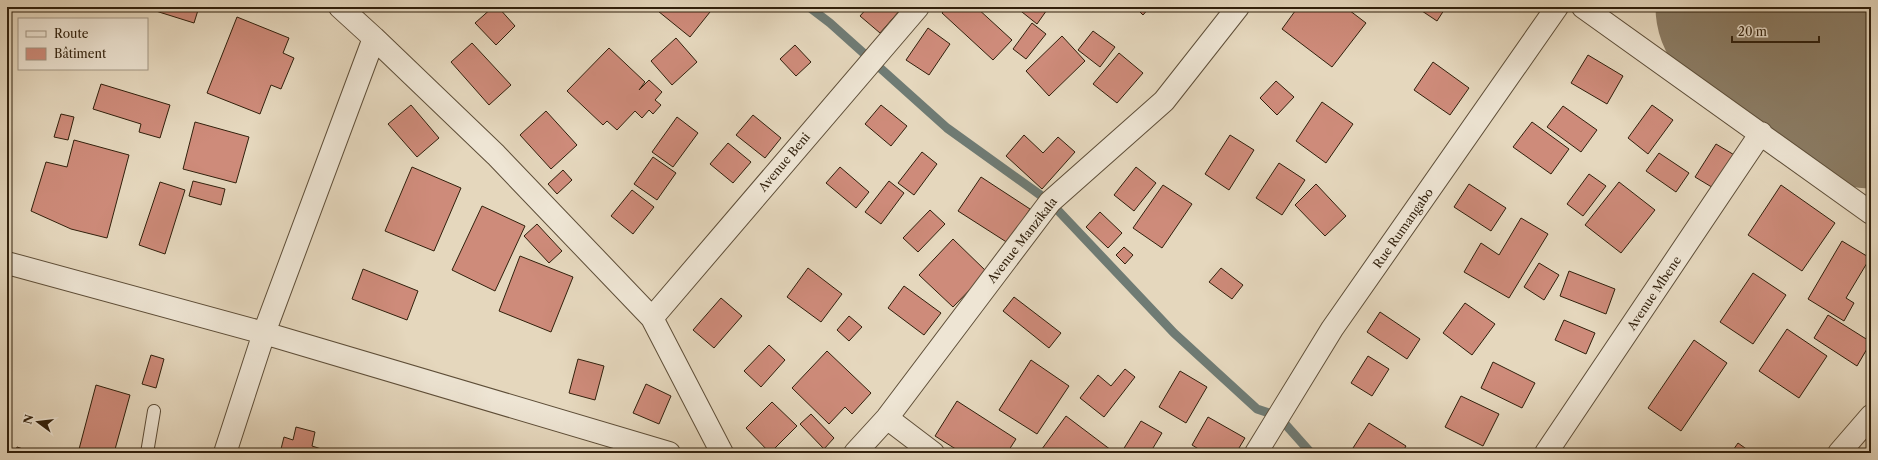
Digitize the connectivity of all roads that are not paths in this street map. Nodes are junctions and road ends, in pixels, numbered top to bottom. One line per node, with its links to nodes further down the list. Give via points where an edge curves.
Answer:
1 (340, 7): 6 (street)
2 (918, 7): 10 (street, Avenue Beni)
3 (1238, 7): 14 (street, Avenue Manzikala, via 1164,101 1050,202)
4 (1557, 7): 21 (street, Rue Rumangabo, via 1332,329)
5 (1583, 7): 7 (street)
6 (374, 38): 10 (street, via 496,155); 11 (street)
7 (1761, 133): 8 (street); 22 (street, Avenue Mbene)
8 (1871, 213)
9 (7, 263): 11 (street)
10 (652, 318): 18 (street)
11 (264, 334): 16 (street); 17 (street)
12 (154, 411): 15 (lane)
13 (1871, 416): 23 (street)
14 (886, 418): 19 (street, Avenue Manzikala); 20 (street)
15 (147, 453)
16 (225, 453)
17 (669, 453)
18 (722, 453)
19 (854, 453)
20 (933, 453)
21 (1256, 453)
22 (1546, 453)
23 (1839, 453)

